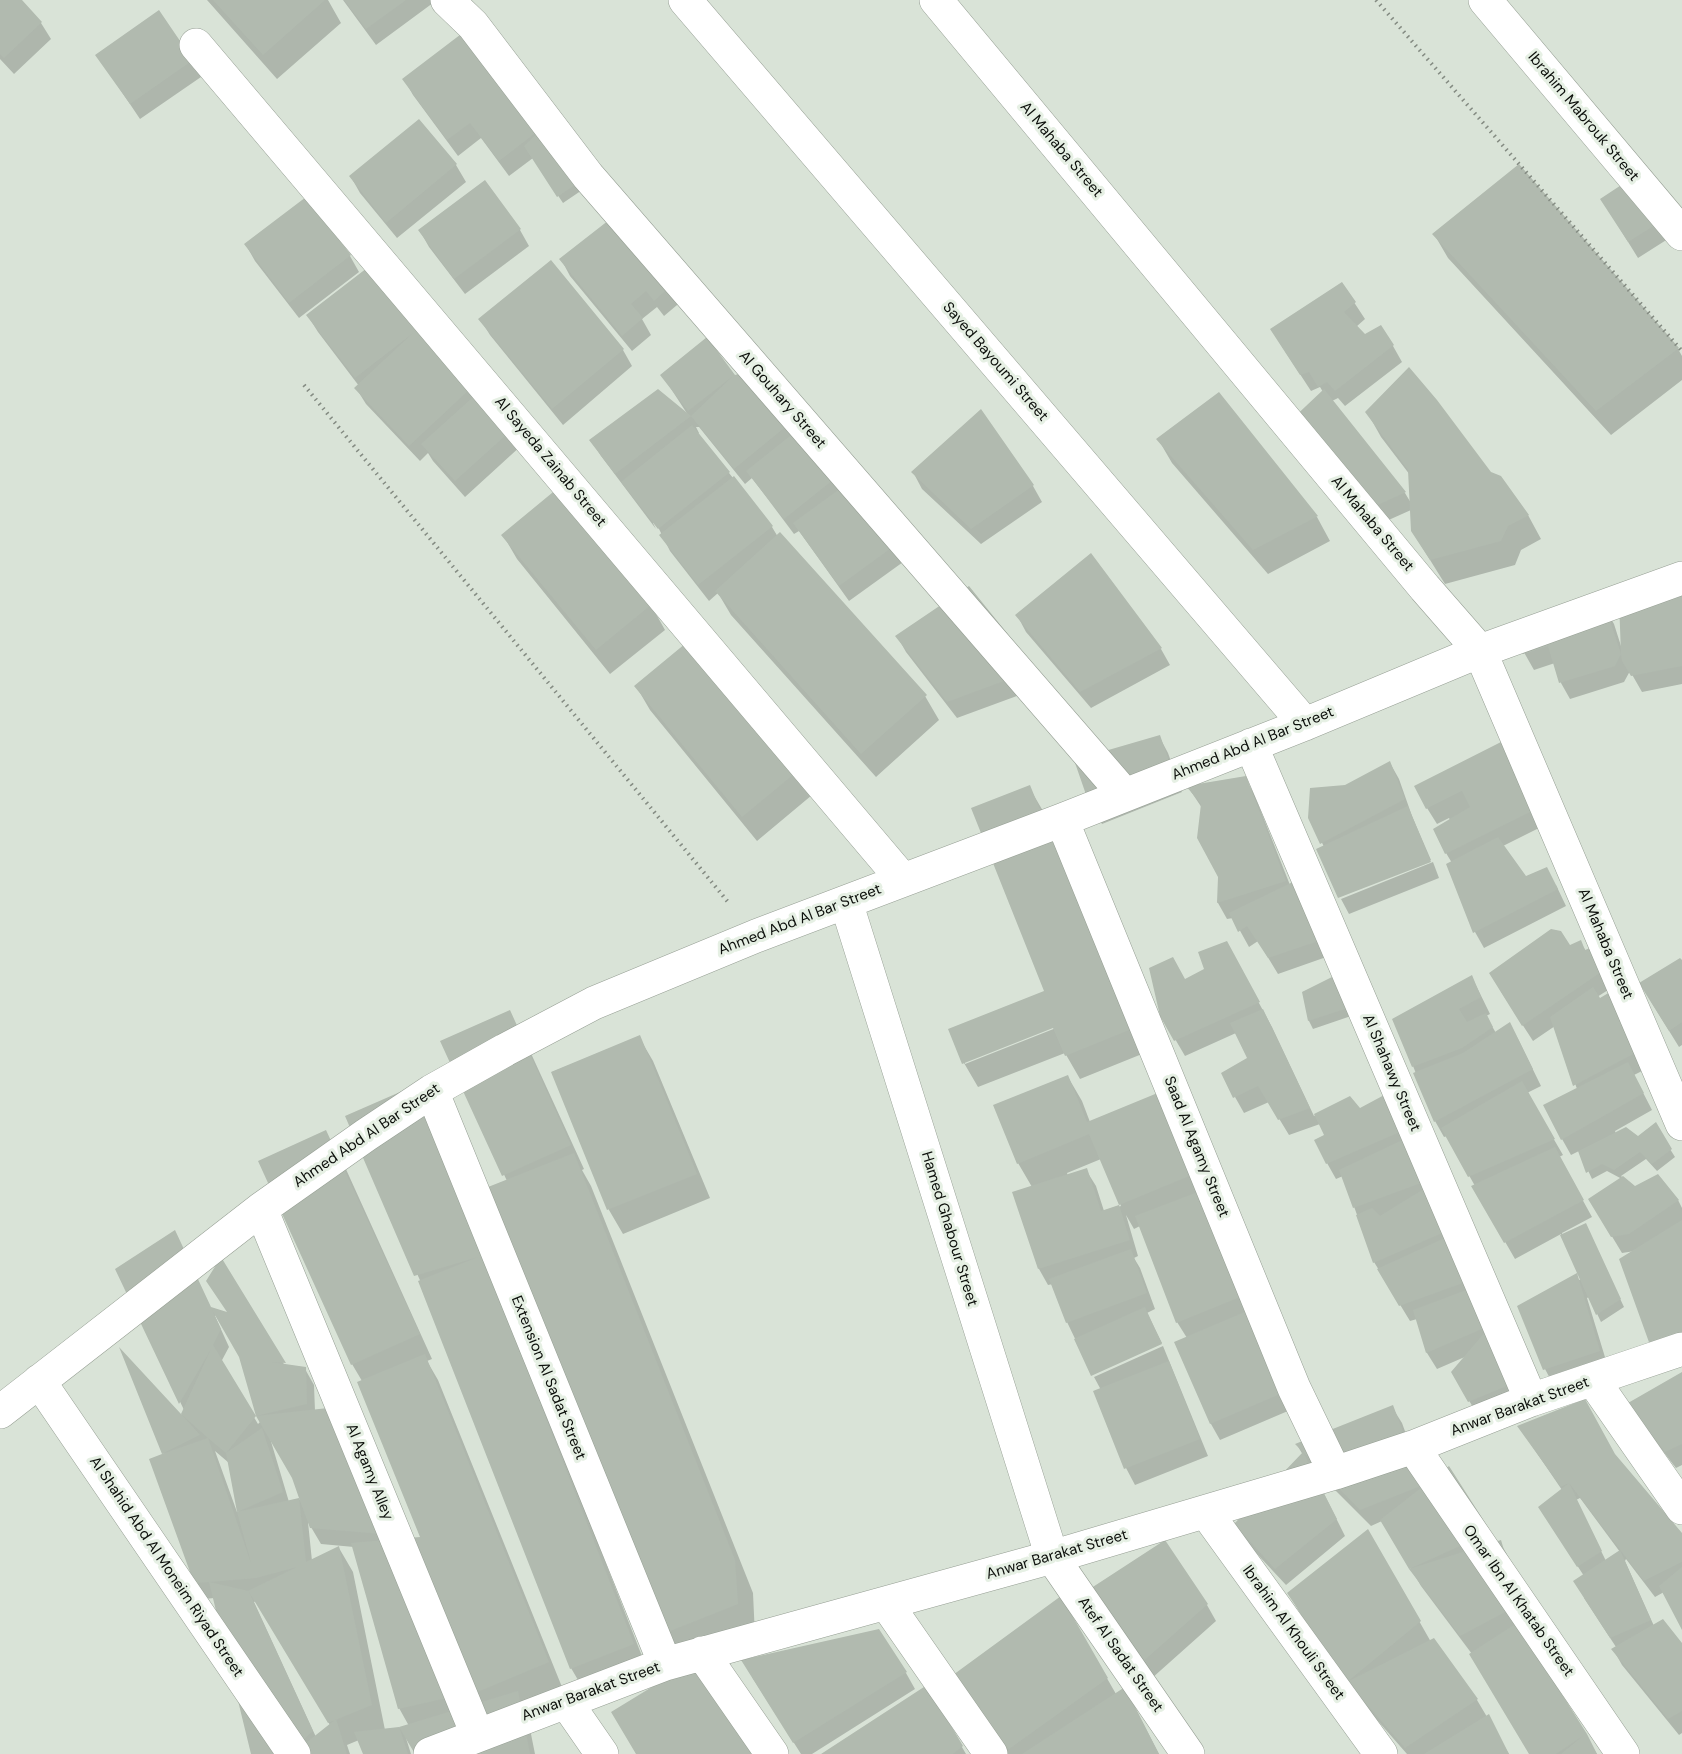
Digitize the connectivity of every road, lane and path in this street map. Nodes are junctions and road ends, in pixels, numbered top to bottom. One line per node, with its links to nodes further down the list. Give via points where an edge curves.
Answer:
1 (447, 0): 14 (street, Al Gouhary Street, via 473,25 588,176)
2 (685, 0): 12 (street, Sayed Bayoumi Street)
3 (936, 0): 11 (street, Al Mahaba Street)
4 (1376, 0): 8 (path)
5 (1485, 0): 7 (street, Ibrahim Mabrouk Street)
6 (196, 45): 16 (street, Al Sayeda Zainab Street)
7 (1682, 234)
8 (1682, 351)
9 (304, 385): 18 (path)
10 (1682, 578): 11 (street, Ahmed Abd Al Bar Street)
11 (1480, 651): 12 (street, Ahmed Abd Al Bar Street); 20 (street, Al Mahaba Street)
12 (1305, 724): 13 (street, Ahmed Abd Al Bar Street)
13 (1251, 745): 14 (street, Ahmed Abd Al Bar Street); 25 (street, Al Shahawy Street)
14 (1125, 795): 15 (street, Ahmed Abd Al Bar Street)
15 (1062, 820): 16 (street, Ahmed Abd Al Bar Street); 28 (street, Saad Al Agamy Street, via 1294,1388)
16 (903, 880): 17 (street, Ahmed Abd Al Bar Street)
17 (846, 902): 18 (street, Ahmed Abd Al Bar Street); 31 (street, Hamed Ghabour Street)
18 (756, 936): 19 (street, Ahmed Abd Al Bar Street, via 594,1003)
19 (432, 1091): 21 (street, Ahmed Abd Al Bar Street); 34 (street, Extension Al Sadat Street)
20 (1682, 1124)
21 (261, 1209): 24 (street, Ahmed Abd Al Bar Street); 36 (street, Al Agamy Alley)
22 (1682, 1349): 23 (street, Anwar Barakat Street)
23 (1593, 1380): 25 (street, Anwar Barakat Street); 29 (street)
24 (39, 1381): 26 (street, Ahmed Abd Al Bar Street); 37 (street, Al Shahid Abd Al Moneim Riyad Street)
25 (1531, 1400): 27 (street, Anwar Barakat Street)
26 (0, 1412)
27 (1413, 1447): 28 (street, Anwar Barakat Street); 44 (street, Omar Ibn Al Khatab Street)
28 (1335, 1473): 30 (street, Anwar Barakat Street)
29 (1682, 1508)
30 (1206, 1512): 31 (street, Anwar Barakat Street); 43 (street, Ibrahim Al Khouli Street)
31 (1052, 1557): 32 (street, Anwar Barakat Street); 42 (street, Atef Al Sadat Street)
32 (886, 1603): 33 (street, Anwar Barakat Street); 41 (street)
33 (702, 1653): 34 (street, Anwar Barakat Street); 40 (street)
34 (665, 1664): 35 (street, Anwar Barakat Street)
35 (566, 1702): 36 (street, Anwar Barakat Street); 39 (street)
36 (477, 1734): 38 (street, Anwar Barakat Street)
37 (294, 1754)
38 (430, 1754)
39 (602, 1754)
40 (772, 1754)
41 (991, 1754)
42 (1188, 1754)
43 (1381, 1754)
44 (1623, 1754)

